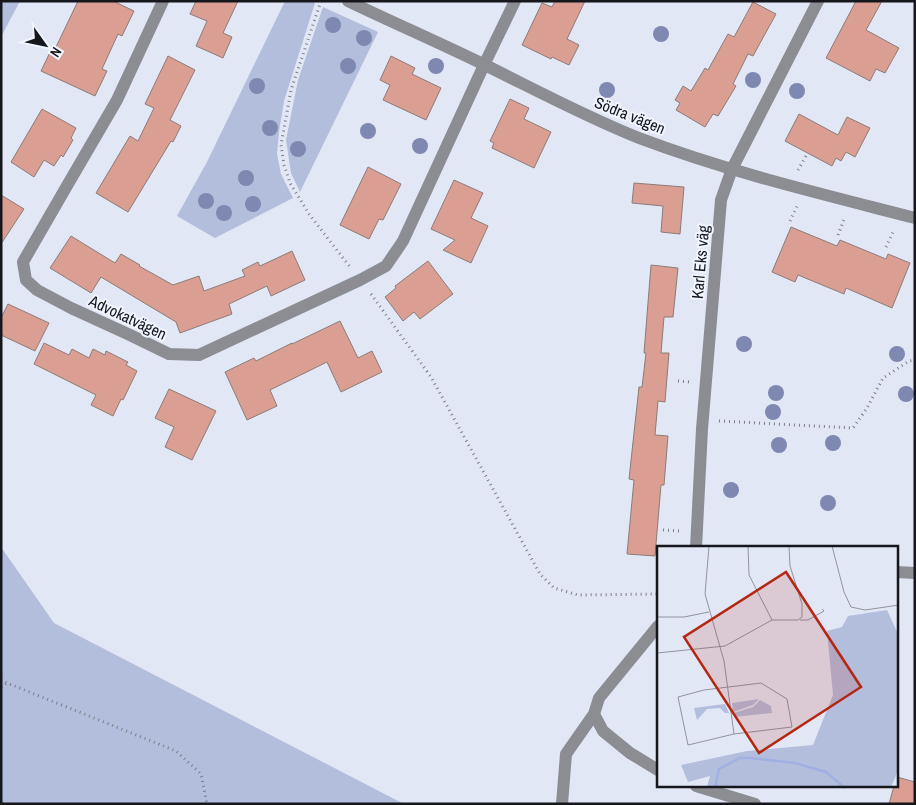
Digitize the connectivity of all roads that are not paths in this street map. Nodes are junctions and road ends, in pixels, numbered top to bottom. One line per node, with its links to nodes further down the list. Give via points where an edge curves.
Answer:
1 (163, 1): 5 (street, Advokatvägen, via 117,100 23,262 26,280 37,290 169,354 199,355 386,266 403,240)
2 (348, 1): 5 (street, Södra vägen)
3 (515, 1): 5 (street, Advokatvägen)
4 (818, 1): 6 (street, Karl Eks väg)
5 (484, 65): 6 (street, Södra vägen, via 638,137)
6 (732, 169): 7 (street, Södra vägen); 8 (street, Karl Eks väg, via 721,200 702,429)
7 (915, 218)
8 (696, 546)
9 (898, 572): 10 (street)
10 (915, 573)
11 (657, 627): 12 (street, via 599,698)
12 (594, 714): 13 (street, via 603,731); 15 (street, via 566,754)
13 (657, 769)
14 (702, 788): 16 (street)
15 (562, 804)
16 (755, 804)

